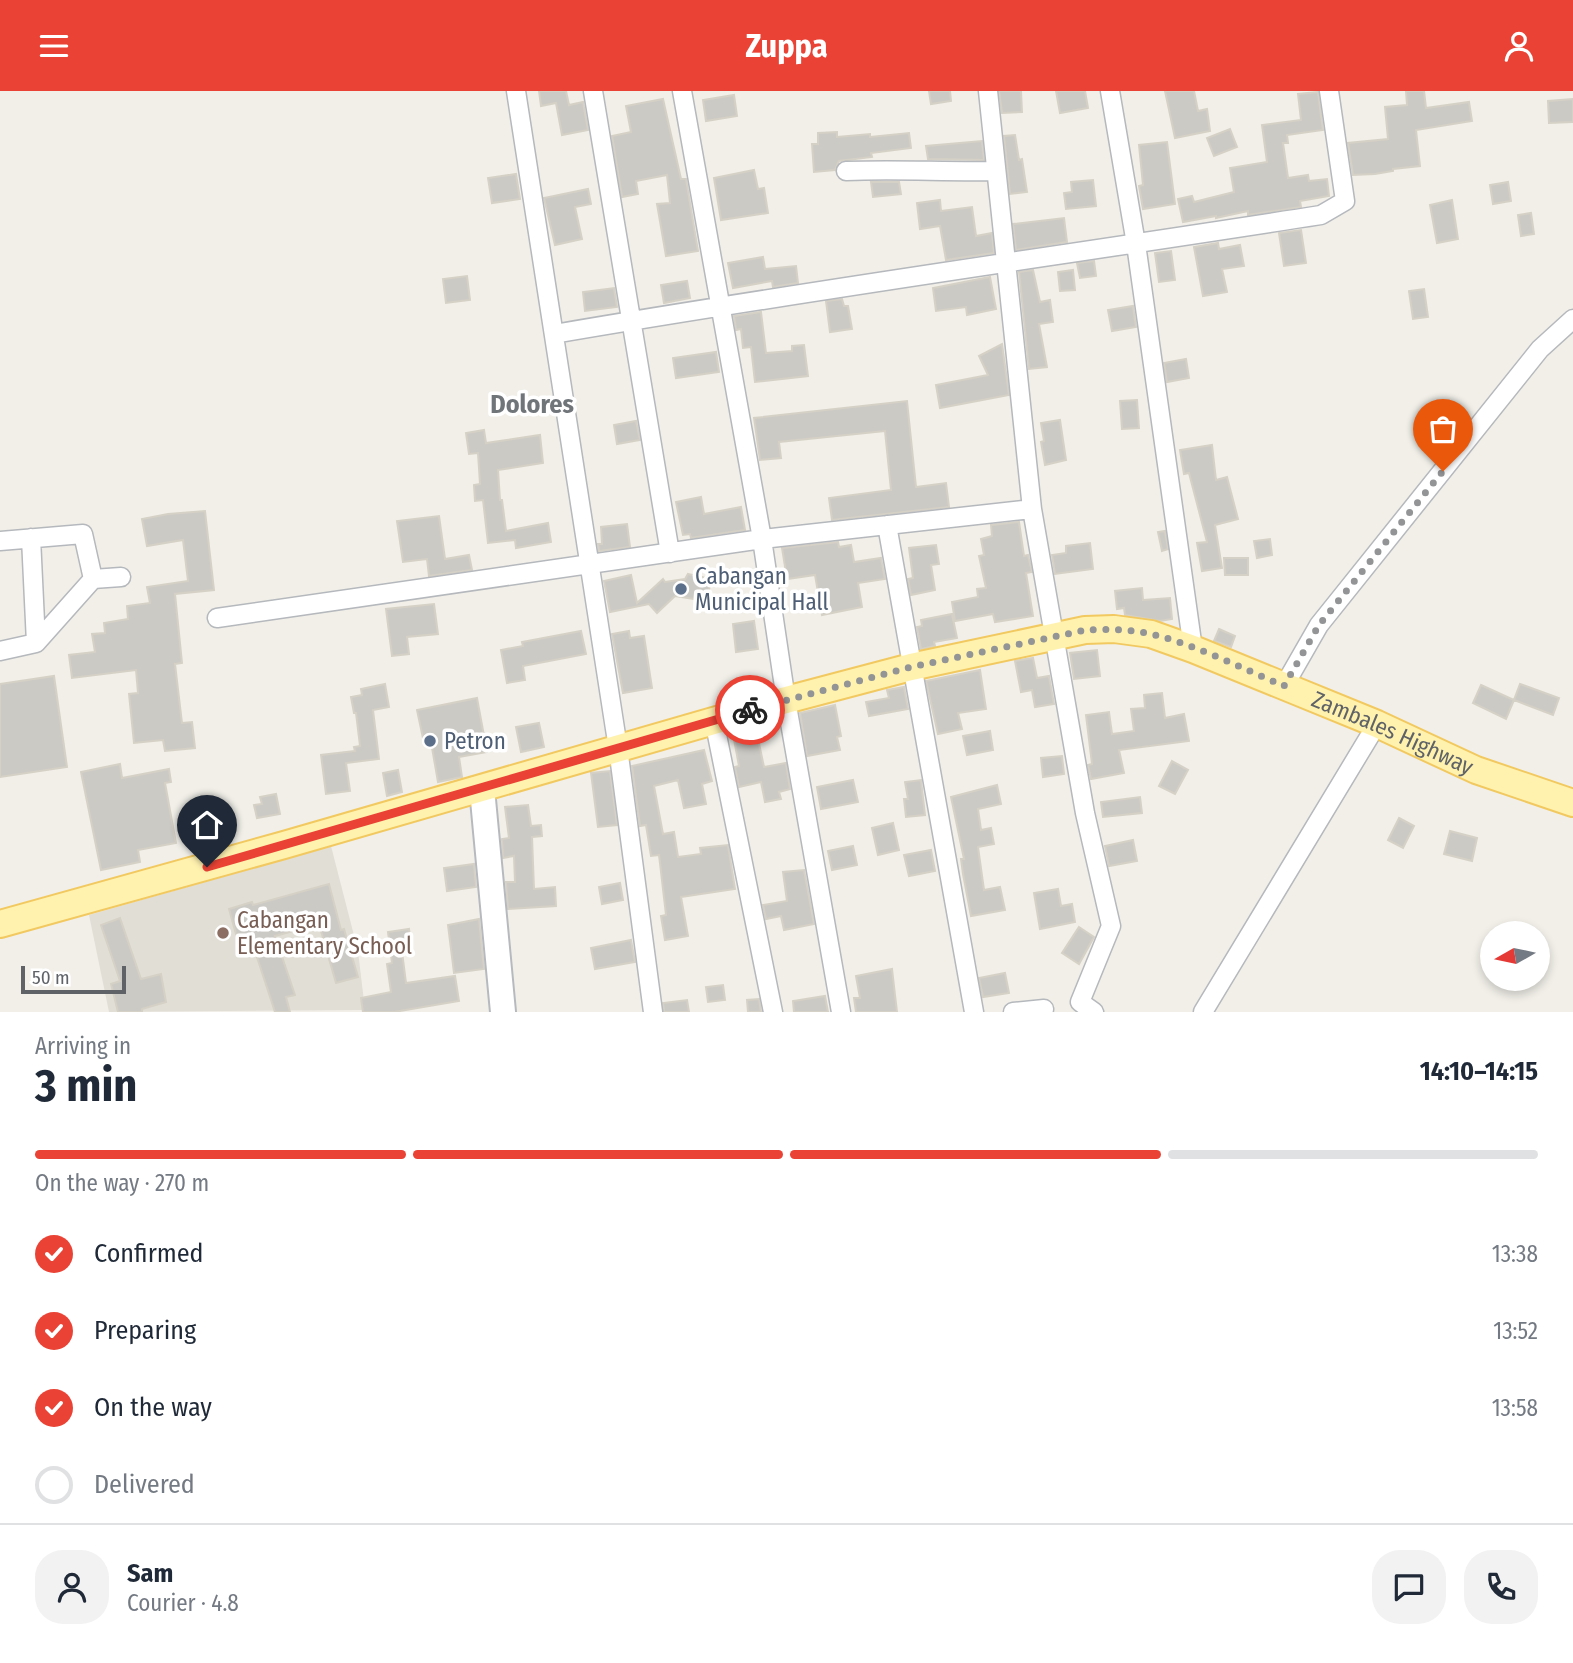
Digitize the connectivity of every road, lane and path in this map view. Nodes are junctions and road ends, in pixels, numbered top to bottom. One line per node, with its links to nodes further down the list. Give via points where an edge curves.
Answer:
1 (516, 91): 14 (street)
2 (593, 91): 13 (street)
3 (682, 91): 11 (street)
4 (988, 91): 8 (street)
5 (1110, 91): 9 (street)
6 (1329, 91): 9 (street, via 1345,201 1321,215)
7 (846, 171): 8 (street)
8 (996, 171): 10 (street)
9 (1136, 244): 10 (street); 27 (street)
10 (1005, 261): 11 (street); 15 (street)
11 (721, 305): 13 (street); 18 (street)
12 (1573, 319): 30 (street, via 1540,349 1319,625)
13 (632, 320): 14 (street); 20 (street)
14 (554, 334): 21 (street)
15 (1032, 509): 16 (street); 25 (street)
16 (887, 525): 18 (street); 29 (street)
17 (31, 538): 19 (street); 23 (street, via 83,534); 26 (street)
18 (762, 539): 20 (street); 31 (street)
19 (0, 541)
20 (670, 553): 21 (street)
21 (588, 565): 24 (street); 34 (street)
22 (121, 577): 23 (street)
23 (93, 579): 26 (street)
24 (217, 618)
25 (1054, 637): 27 (main road, Zambales Highway, via 1114,629 1151,634); 29 (main road, Zambales Highway); 45 (street, via 1085,813 1111,926 1080,1002)
26 (36, 643): 28 (street)
27 (1193, 649): 30 (main road, Zambales Highway)
28 (0, 651)
29 (911, 667): 31 (main road, Zambales Highway); 43 (street)
30 (1284, 686): 33 (main road, Zambales Highway)
31 (786, 700): 32 (main road, Zambales Highway); 42 (street)
32 (714, 720): 34 (main road, Zambales Highway); 41 (street)
33 (1377, 724): 36 (main road, Zambales Highway, via 1476,770); 46 (street)
34 (618, 748): 35 (main road, Zambales Highway); 40 (street)
35 (482, 789): 37 (main road, Zambales Highway); 39 (street)
36 (1573, 803)
37 (0, 924)
38 (1044, 1009): 44 (street)
39 (503, 1012)
40 (653, 1012)
41 (773, 1012)
42 (842, 1012)
43 (974, 1012)
44 (1013, 1012)
45 (1094, 1012)
46 (1203, 1012)

